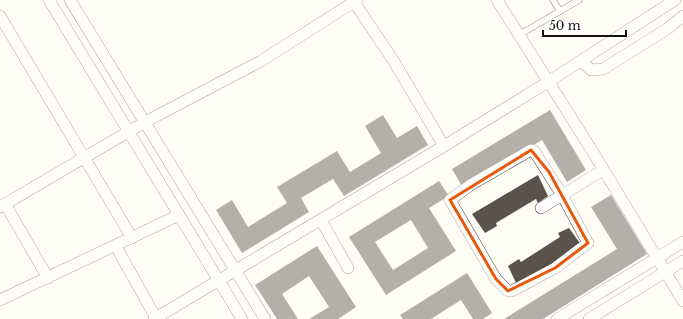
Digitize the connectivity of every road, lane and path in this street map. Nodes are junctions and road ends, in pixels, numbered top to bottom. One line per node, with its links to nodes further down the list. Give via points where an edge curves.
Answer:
1 (49, 0): 16 (street)
2 (70, 0): 15 (street)
3 (498, 0): 13 (street)
4 (553, 0): 10 (lane)
5 (579, 0): 10 (lane)
6 (675, 0): 14 (street)
7 (679, 0): 9 (street)
8 (356, 1): 18 (street, via 261,61); 20 (street)
9 (683, 3)
10 (560, 11): 13 (lane)
11 (0, 16): 21 (street)
12 (683, 16): 14 (street, via 667,29 603,69 591,70)
13 (519, 35): 17 (street)
14 (581, 61): 17 (street)
15 (109, 64): 16 (street); 18 (street)
16 (93, 73): 19 (street)
17 (548, 82): 20 (street); 22 (street)
18 (145, 122): 19 (street); 34 (street)
19 (128, 132): 21 (street); 26 (street)
20 (444, 146): 27 (street)
21 (83, 158): 24 (street); 28 (street)
22 (603, 170): 23 (street); 31 (street)
23 (562, 195): 23 (street, via 587,240 587,245 555,268 512,290 505,289 496,279 477,243 450,202 451,198 472,184 531,150 549,172); 25 (street)
24 (3, 206): 36 (street)
25 (541, 208)
26 (179, 215): 28 (street); 37 (street)
27 (321, 220): 33 (street); 34 (street)
28 (132, 238): 36 (street)
29 (683, 242): 31 (street)
30 (119, 252): 40 (street)
31 (656, 258): 35 (street); 43 (street)
32 (683, 261): 35 (street)
33 (348, 268)
34 (234, 270): 37 (street); 42 (street)
35 (665, 272): 39 (street); 44 (street)
36 (48, 278): 38 (street)
37 (219, 280): 40 (street); 41 (street)
38 (0, 300)
39 (683, 301)
40 (155, 318)
41 (242, 319)
42 (265, 319)
43 (557, 319)
44 (589, 319)

